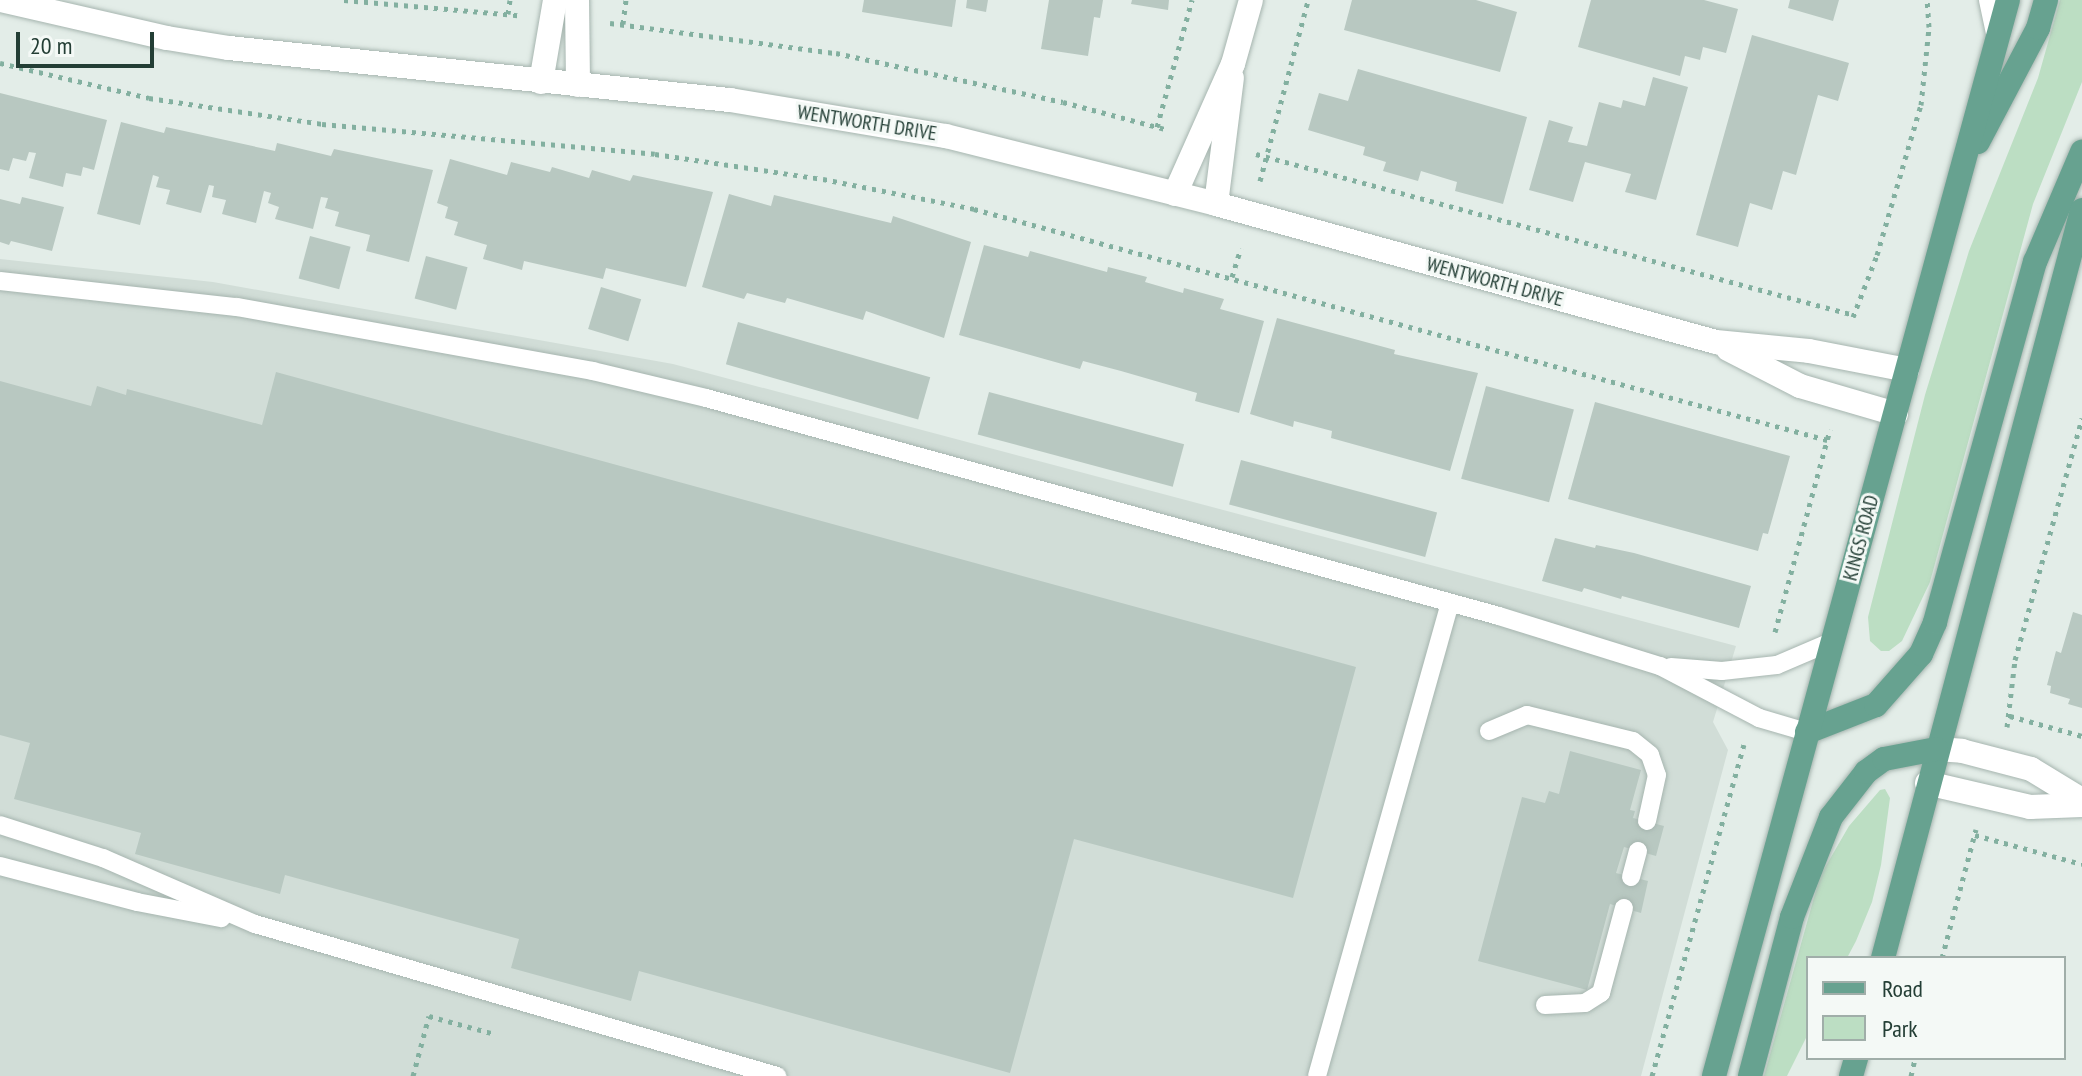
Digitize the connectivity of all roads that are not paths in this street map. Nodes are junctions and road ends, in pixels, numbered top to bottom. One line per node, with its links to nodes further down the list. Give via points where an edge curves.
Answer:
1 (1, 0): 10 (street, WENTWORTH DRIVE, via 229,48)
2 (1251, 0): 9 (street)
3 (1991, 0): 8 (street)
4 (2008, 0): 8 (main road, KINGS ROAD)
5 (2046, 0): 13 (main road, via 2038,28)
6 (552, 9): 10 (street)
7 (578, 10): 11 (street)
8 (1998, 32): 13 (main road, KINGS ROAD)
9 (1233, 64): 14 (street); 15 (street)
10 (541, 82): 11 (street, WENTWORTH DRIVE)
11 (578, 85): 14 (street, WENTWORTH DRIVE, via 730,100 946,136)
12 (2082, 152): 25 (main road, via 2035,262 1935,622 1921,654 1876,705)
13 (1956, 183): 19 (main road, KINGS ROAD)
14 (1175, 194): 15 (street, WENTWORTH DRIVE)
15 (1216, 204): 18 (street, WENTWORTH DRIVE)
16 (2082, 210): 26 (main road)
17 (0, 281): 21 (lane, via 237,307 593,371)
18 (1716, 342): 19 (street, WENTWORTH DRIVE, via 1809,351); 20 (street, WENTWORTH DRIVE, via 1800,386)
19 (1907, 370): 20 (main road, KINGS ROAD)
20 (1896, 414): 22 (main road, KINGS ROAD)
21 (1450, 603): 23 (lane); 39 (lane)
22 (1833, 641): 23 (lane, via 1766,667 1722,671); 25 (main road, KINGS ROAD)
23 (1660, 666): 25 (lane, via 1759,718)
24 (1489, 731): 29 (lane, via 1527,715 1633,741 1650,755 1657,775)
25 (1807, 732): 40 (main road, KINGS ROAD)
26 (1936, 749): 27 (main road); 28 (street, via 2031,769); 41 (main road, via 1884,759 1866,772 1831,817 1792,917)
27 (1927, 783): 28 (street, via 2030,807); 36 (main road)
28 (2082, 802)
29 (1647, 821)
30 (0, 825): 35 (lane, via 103,858)
31 (1638, 851): 33 (lane)
32 (0, 866): 35 (lane, via 137,902)
33 (1631, 877)
34 (1624, 908): 37 (lane, via 1601,993 1585,1003)
35 (255, 924): 38 (lane)
36 (1884, 956)
37 (1545, 1005)
38 (777, 1076)
39 (1317, 1076)
40 (1714, 1076)
41 (1750, 1076)

